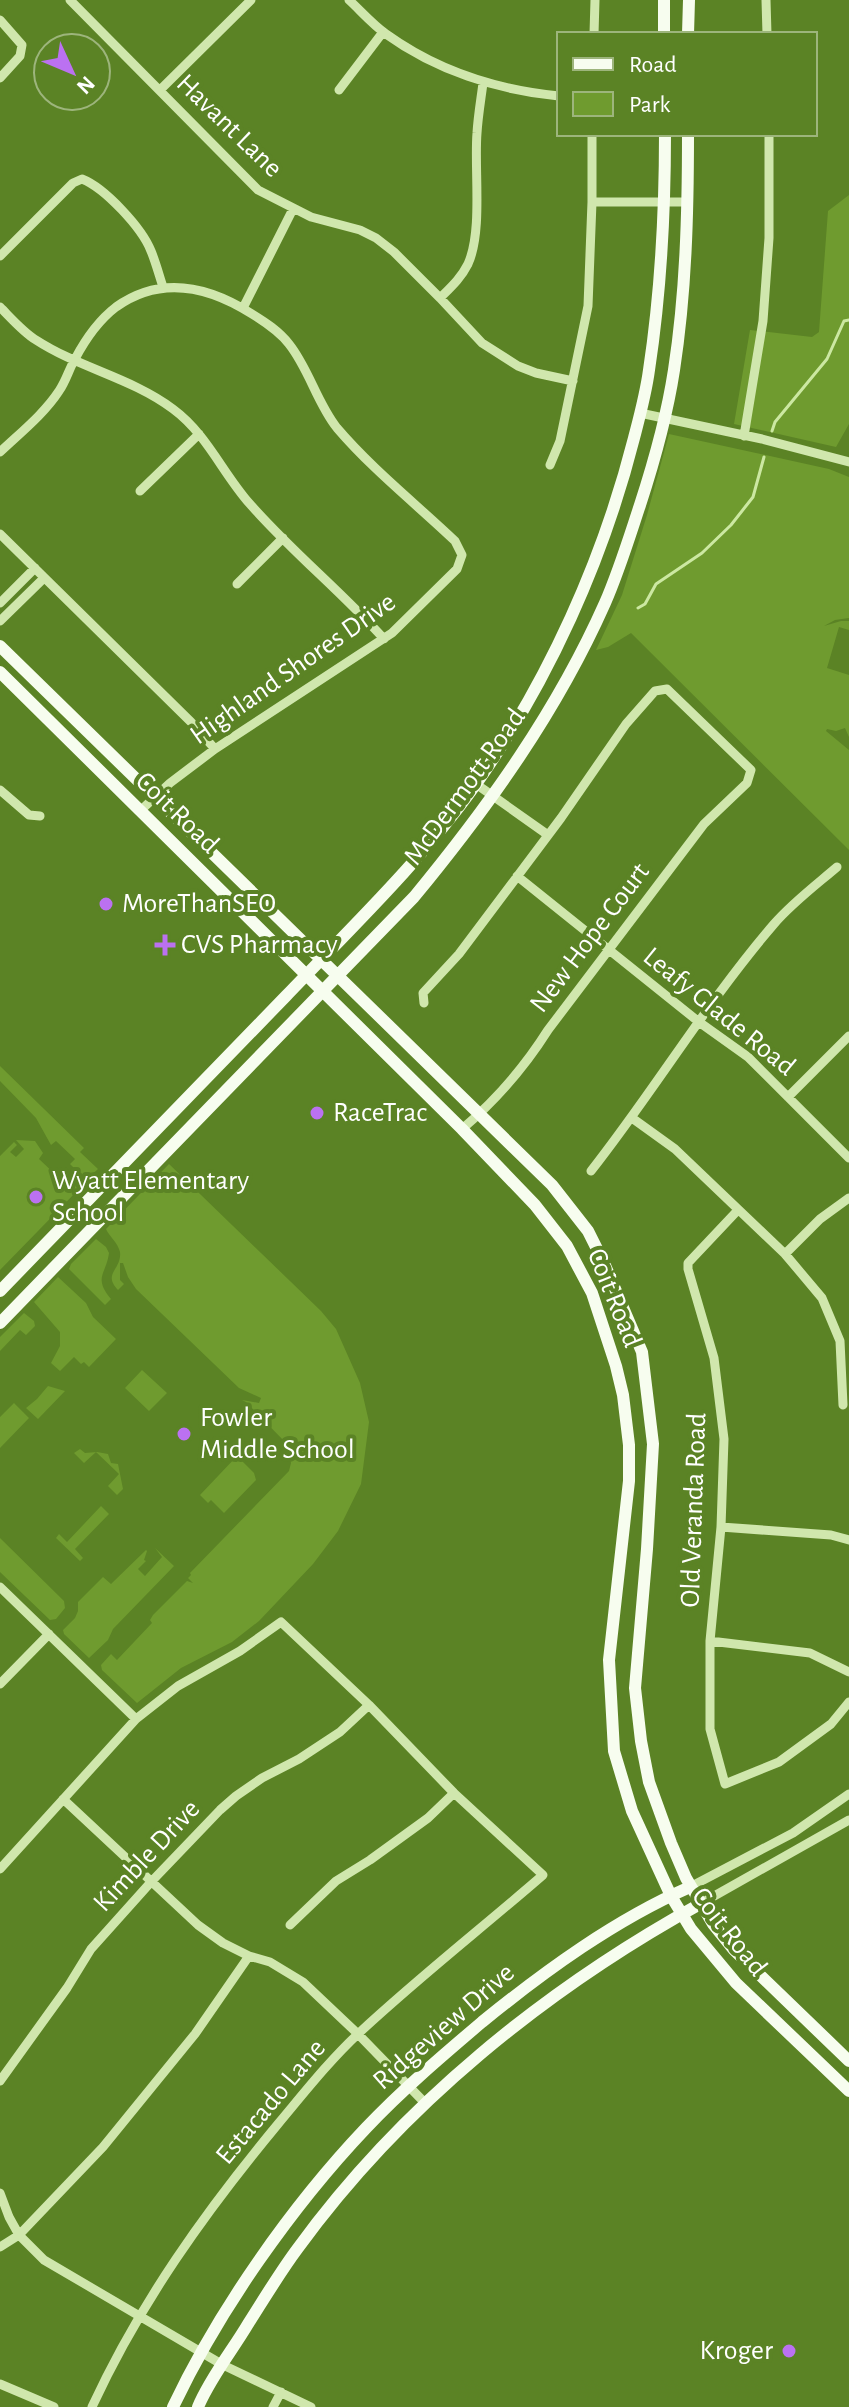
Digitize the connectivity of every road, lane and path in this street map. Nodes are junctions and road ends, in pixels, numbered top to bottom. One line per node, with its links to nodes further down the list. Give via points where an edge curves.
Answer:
1 (251, 0): 16 (street)
2 (349, 0): 9 (street)
3 (595, 0): 10 (street)
4 (664, 0): 11 (main road)
5 (689, 0): 12 (main road)
6 (766, 0): 13 (street)
7 (75, 2): 16 (street, Havant Lane)
8 (0, 20): 14 (street, via 20,40 22,51)
9 (383, 32): 15 (street); 17 (street)
10 (594, 32)
11 (664, 32)
12 (688, 32)
13 (767, 32)
14 (0, 78)
15 (483, 83): 18 (street); 29 (street, via 476,134 475,242 459,280)
16 (160, 90): 26 (street, Havant Lane, via 258,190)
17 (339, 90)
18 (557, 96)
19 (592, 136): 24 (street)
20 (665, 136): 23 (main road, McDermott Road)
21 (688, 136): 25 (main road, McDermott Road)
22 (769, 136): 37 (street, via 763,321)
23 (665, 201): 24 (street); 25 (street); 34 (main road, McDermott Road, via 662,267)
24 (592, 202): 33 (street, via 588,306)
25 (688, 202): 35 (main road, McDermott Road, via 683,302)
26 (293, 209): 29 (street, Havant Lane, via 376,238); 31 (street)
27 (0, 256): 28 (street, via 82,179 96,186 140,232)
28 (163, 287): 31 (street, via 206,291); 32 (street, via 118,306)
29 (440, 298): 33 (street, Havant Lane, via 503,358)
30 (0, 307): 32 (street, via 36,340)
31 (243, 308): 49 (street, Highland Shores Drive, via 290,345 339,430 455,541 462,555 452,574)
32 (74, 360): 36 (street, via 144,391); 38 (street, via 55,397)
33 (573, 381): 40 (street)
34 (640, 413): 35 (street); 53 (main road, McDermott Road, via 624,477 583,590 544,673)
35 (664, 419): 37 (street); 56 (main road, McDermott Road, via 606,602 567,679)
36 (199, 434): 41 (street); 43 (street, via 250,504)
37 (744, 436): 39 (street)
38 (0, 452)
39 (849, 462)
40 (550, 465)
41 (140, 491)
42 (0, 534): 44 (street)
43 (283, 538): 46 (street); 49 (street)
44 (35, 568): 45 (street); 47 (street)
45 (44, 578): 48 (street); 52 (street)
46 (237, 584)
47 (0, 603)
48 (0, 621)
49 (384, 639): 52 (street, Highland Shores Drive)
50 (0, 646): 55 (main road, Coit Road)
51 (0, 672): 57 (main road, Coit Road)
52 (215, 749): 55 (street, Highland Shores Drive)
53 (476, 784): 56 (street); 65 (main road, McDermott Road, via 395,883)
54 (0, 790): 58 (street, via 29,815)
55 (157, 797): 57 (street, Highland Shores Drive); 63 (main road, Coit Road)
56 (493, 797): 59 (street); 67 (main road, McDermott Road, via 414,897)
57 (140, 811): 60 (main road, Coit Road)
58 (40, 816)
59 (548, 835): 62 (street); 64 (street, New Hope Court, via 655,691 667,689 751,770 747,783 704,824)
60 (196, 866): 63 (main road, via 208,859 227,877); 66 (main road, Coit Road)
61 (837, 867): 70 (street, via 774,924)
62 (517, 876): 64 (street, Leafy Glade Road); 69 (street, via 423,993)
63 (240, 879): 65 (main road, Coit Road)
64 (609, 950): 70 (street, Leafy Glade Road); 73 (street, New Hope Court, via 531,1057)
65 (321, 959): 66 (main road, McDermott Road); 67 (main road, Coit Road)
66 (306, 975): 68 (main road, Coit Road); 76 (main road, McDermott Road)
67 (338, 977): 68 (main road, McDermott Road); 73 (main road, Coit Road)
68 (323, 992): 75 (main road, Coit Road); 77 (main road, McDermott Road)
69 (424, 1003)
70 (699, 1022): 72 (street, Leafy Glade Road, via 748,1057); 74 (street)
71 (849, 1036): 72 (street)
72 (788, 1097): 78 (street, Leafy Glade Road)
73 (480, 1113): 75 (street, New Hope Court); 91 (main road, Coit Road, via 552,1185 588,1231 642,1352 653,1444)
74 (632, 1118): 79 (street); 81 (street, via 675,1149)
75 (462, 1129): 89 (main road, Coit Road, via 554,1228 592,1293 616,1366 629,1445)
76 (155, 1130): 77 (main road); 82 (main road, McDermott Road)
77 (172, 1146): 84 (main road, McDermott Road)
78 (849, 1158)
79 (591, 1171)
80 (849, 1198): 83 (street)
81 (738, 1210): 83 (street); 88 (street, Old Veranda Road, via 688,1263 714,1358 724,1439)
82 (42, 1247): 84 (main road); 85 (main road, McDermott Road)
83 (785, 1254): 87 (street, via 822,1298 840,1341)
84 (58, 1263): 86 (main road, McDermott Road)
85 (0, 1291)
86 (0, 1323)
87 (843, 1405)
88 (721, 1527): 90 (street); 95 (street, Old Veranda Road)
89 (623, 1539): 91 (main road); 92 (main road, Coit Road)
90 (849, 1540)
91 (647, 1549): 92 (main road); 107 (main road, Coit Road, via 635,1688 641,1741 649,1782)
92 (621, 1556): 108 (main road, Coit Road, via 609,1660 614,1751 632,1811)
93 (0, 1587): 94 (street)
94 (49, 1634): 97 (street); 100 (street)
95 (710, 1641): 96 (street, via 810,1653); 98 (street, Old Veranda Road, via 710,1729 725,1784 779,1762 831,1724)
96 (849, 1672)
97 (0, 1684)
98 (849, 1702)
99 (369, 1705): 100 (street, via 281,1622 178,1686); 101 (street); 106 (street, Kimble Drive, via 340,1732 236,1796)
100 (136, 1719): 103 (street)
101 (454, 1793): 111 (street, via 428,1818 336,1881); 115 (street, Estacado Lane, via 543,1875)
102 (849, 1794): 107 (street, Ridgeview Drive, via 793,1833)
103 (63, 1799): 105 (street); 106 (street)
104 (849, 1820): 109 (street, Ridgeview Drive)
105 (0, 1869)
106 (151, 1882): 112 (street, via 198,1925); 117 (street, Kimble Drive, via 91,1949)
107 (690, 1887): 108 (main road, Ridgeview Drive); 109 (main road, Coit Road)
108 (671, 1896): 110 (main road, Coit Road); 118 (main road, Ridgeview Drive, via 567,1957)
109 (700, 1904): 110 (main road, Ridgeview Drive); 113 (main road, Coit Road, via 734,1950)
110 (682, 1914): 114 (main road, Coit Road, via 736,1983); 120 (main road, Ridgeview Drive, via 616,1952 509,2030)
111 (290, 1925)
112 (249, 1956): 115 (street, via 303,1982); 122 (street, via 195,2034 103,2147)
113 (800, 2015): 114 (main road); 116 (main road, Coit Road)
114 (785, 2031): 119 (main road, Coit Road)
115 (358, 2034): 118 (street); 124 (street, Estacado Lane, via 251,2157)
116 (849, 2061)
117 (0, 2081)
118 (408, 2087): 120 (street); 125 (main road, Ridgeview Drive, via 365,2129 285,2226)
119 (849, 2091)
120 (425, 2103): 126 (main road, Ridgeview Drive, via 298,2248)
121 (0, 2193): 122 (street)
122 (19, 2235): 123 (street); 124 (street, via 44,2260)
123 (0, 2247)
124 (139, 2315): 125 (street); 130 (street, Estacado Lane)
125 (202, 2352): 126 (street); 131 (main road, Ridgeview Drive)
126 (223, 2365): 128 (street); 132 (main road, Ridgeview Drive)
127 (0, 2384): 129 (street)
128 (281, 2392): 133 (street); 134 (street)
129 (54, 2407)
130 (92, 2407)
131 (173, 2407)
132 (198, 2407)
133 (273, 2407)
134 (311, 2407)

